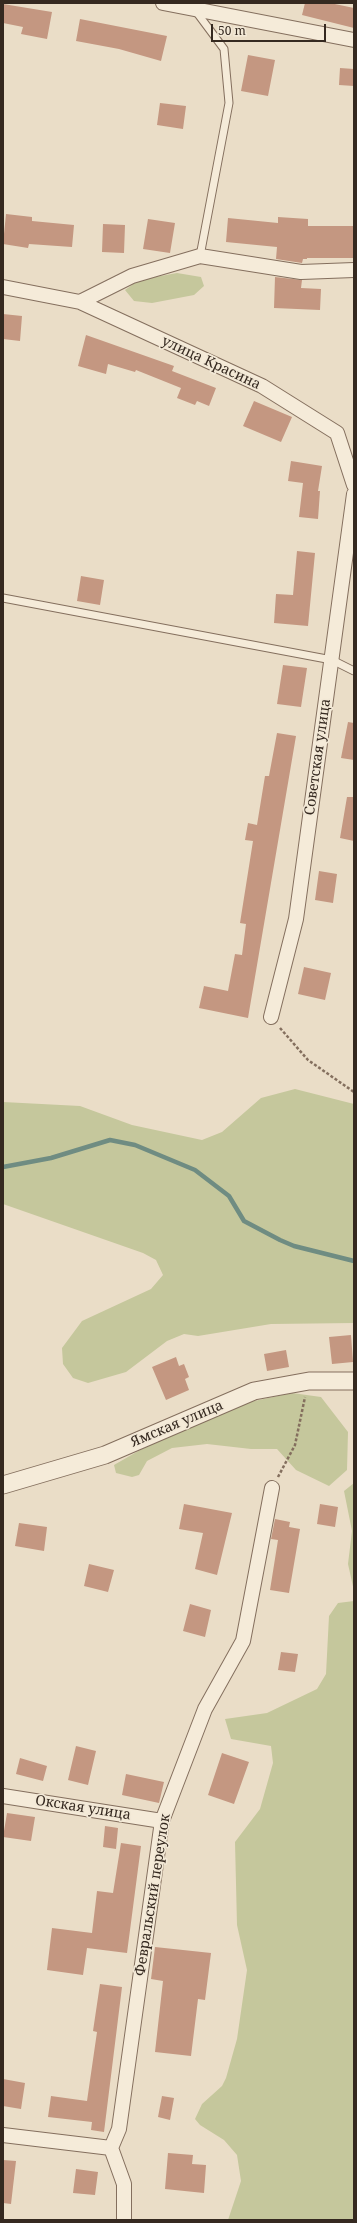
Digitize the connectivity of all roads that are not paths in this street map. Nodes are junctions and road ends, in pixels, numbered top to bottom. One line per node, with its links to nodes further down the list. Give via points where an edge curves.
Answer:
1 (170, 4): 2 (street)
2 (195, 10): 3 (street); 4 (lane, via 224,49 229,103)
3 (354, 40)
4 (200, 256): 5 (street, via 301,272); 7 (street, via 132,276)
5 (354, 270)
6 (3, 287): 7 (street, улица Красина)
7 (80, 302): 8 (street, улица Красина, via 262,386 337,433)
8 (354, 486)
9 (354, 494): 11 (street, Советская улица)
10 (3, 598): 11 (lane)
11 (332, 660): 12 (lane); 13 (street, Советская улица, via 296,919)
12 (354, 671)
13 (271, 1016)
14 (354, 1381): 15 (street, Ямская улица, via 309,1381 254,1391 105,1455)
15 (3, 1485)
16 (272, 1488): 18 (street, Февральский переулок, via 243,1641 205,1709)
17 (3, 1796): 18 (street, Окская улица)
18 (162, 1821): 20 (street, Февральский переулок, via 118,2129)
19 (3, 2135): 20 (street)
20 (111, 2148): 21 (street, via 124,2184)
21 (124, 2220)

